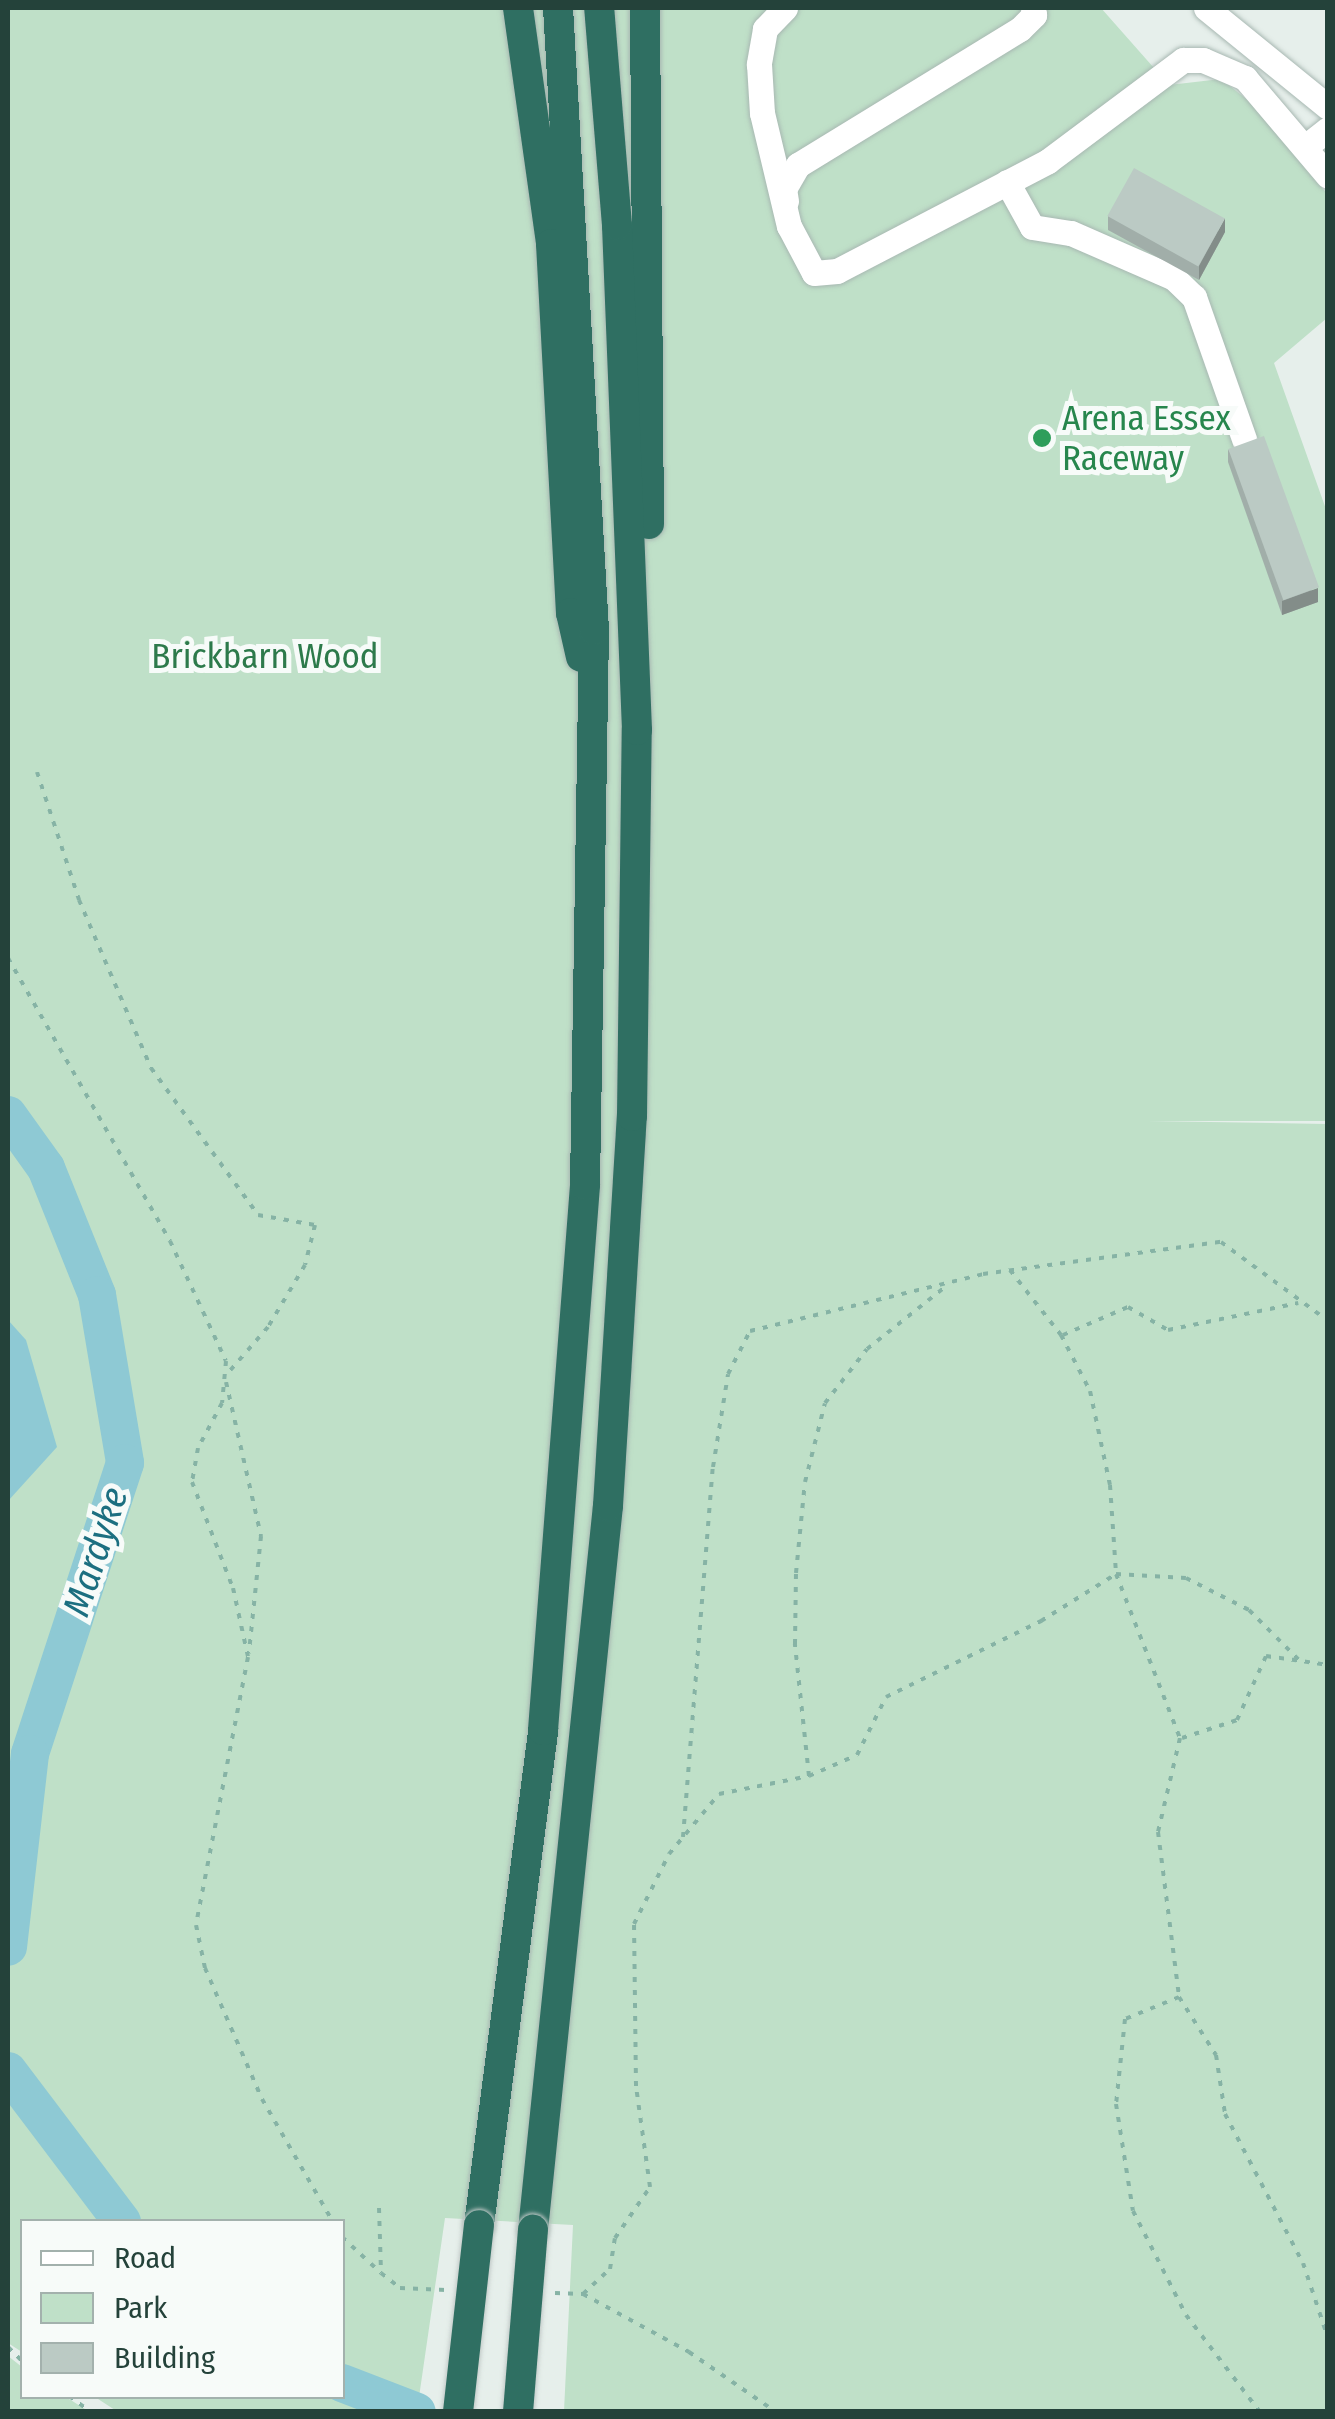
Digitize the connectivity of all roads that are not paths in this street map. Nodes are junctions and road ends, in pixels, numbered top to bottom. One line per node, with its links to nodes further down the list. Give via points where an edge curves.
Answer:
1 (518, 8): 15 (highway, via 551,244 571,614)
2 (558, 8): 15 (highway, via 586,422)
3 (599, 8): 16 (highway, via 617,225)
4 (645, 8): 16 (highway, via 649,610)
5 (786, 8): 13 (lane, via 765,29 759,64 762,114)
6 (1032, 8): 13 (lane, via 1034,15 1020,28 798,165 784,189)
7 (1206, 8): 8 (lane)
8 (1328, 107)
9 (1328, 129): 10 (lane)
10 (1305, 147): 11 (lane); 12 (lane, via 1245,78 1203,60 1183,60 1048,161)
11 (1328, 176)
12 (1007, 182): 13 (lane, via 837,271 814,273); 14 (lane, via 1032,228 1071,233 1174,278 1194,297)
13 (790, 226)
14 (1244, 439)
15 (592, 709): 17 (highway, bridge, via 585,1185 543,1730)
16 (637, 730): 18 (highway, bridge, via 632,1116 608,1506)
17 (458, 2412)
18 (518, 2412)

